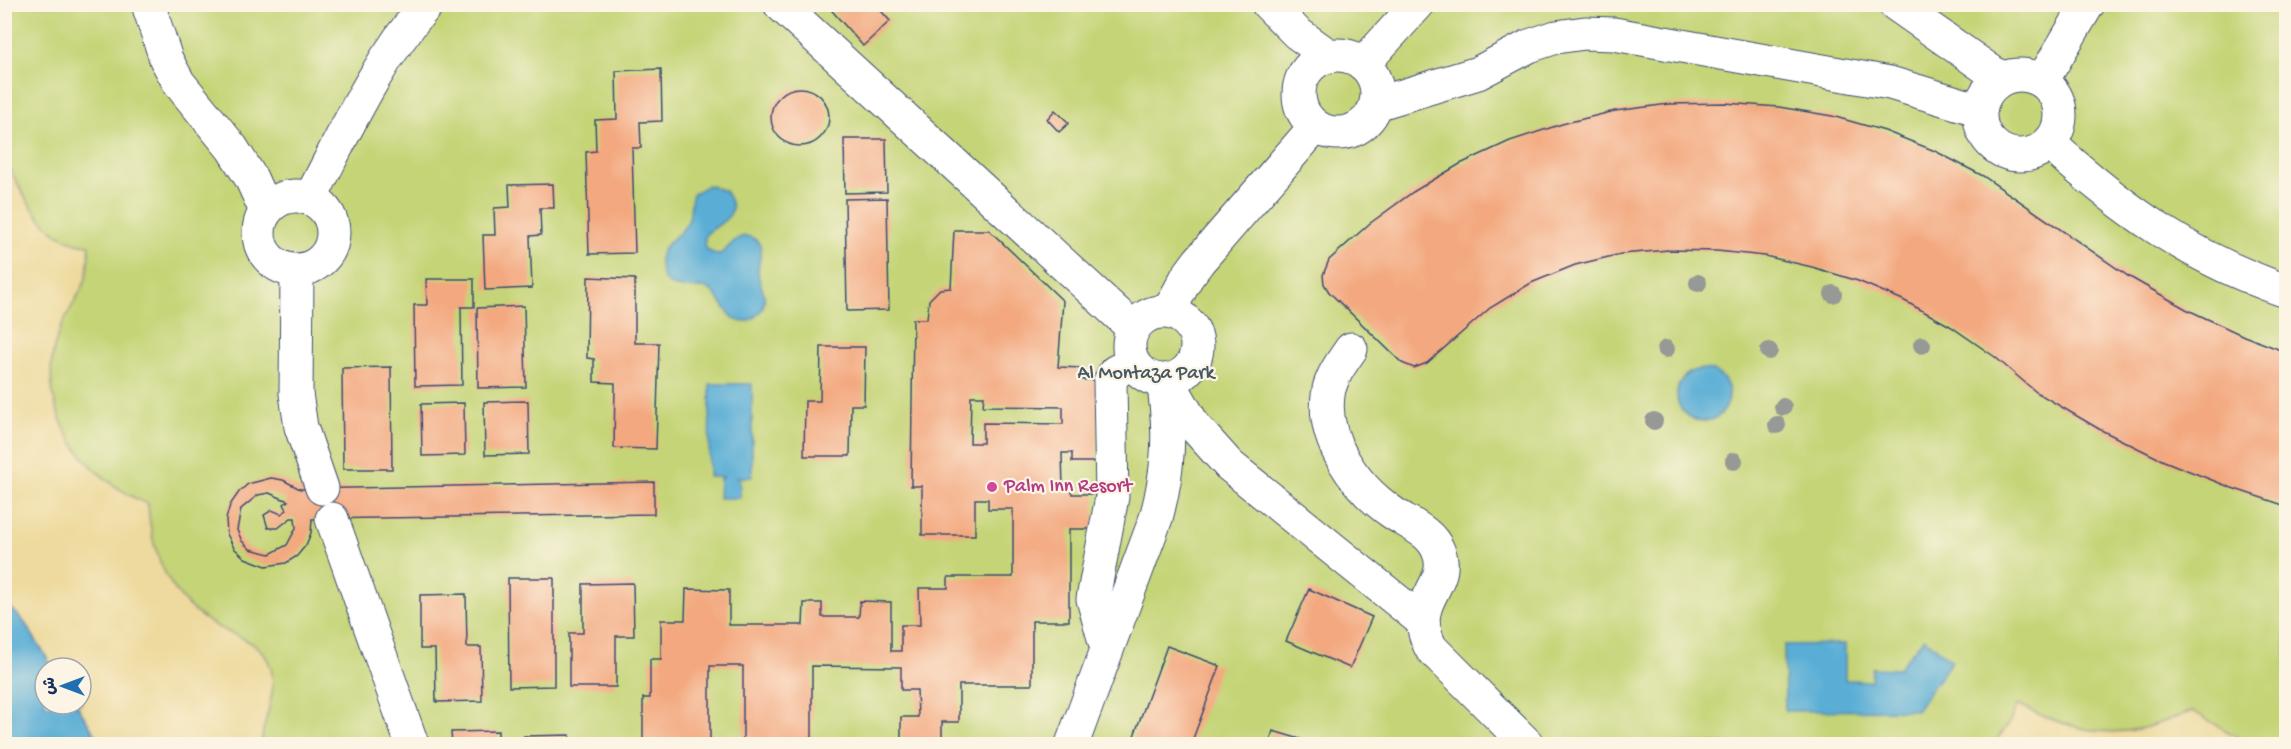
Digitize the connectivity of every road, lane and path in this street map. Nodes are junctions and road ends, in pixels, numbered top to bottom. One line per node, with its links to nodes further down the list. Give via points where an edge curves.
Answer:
1 (148, 4): 17 (lane, via 165,59 179,83 232,148)
2 (427, 4): 16 (lane, via 363,96)
3 (780, 4): 21 (lane)
4 (1268, 4): 8 (lane)
5 (1418, 4): 9 (lane)
6 (1895, 4): 10 (lane)
7 (2088, 4): 11 (lane)
8 (1329, 56): 9 (lane, via 1353,58); 14 (lane, via 1316,62 1299,86 1304,116)
9 (1363, 64): 12 (lane, via 1377,89)
10 (2002, 79): 11 (lane, via 2015,75); 13 (lane, via 1987,92)
11 (2042, 81): 15 (lane, via 2057,99 2060,110 2056,134)
12 (1376, 104): 13 (lane, via 1479,73 1529,46 1585,33 1614,34 1870,79); 14 (lane, via 1369,118 1344,134)
13 (1980, 110): 15 (lane, via 1986,137 1996,148 2023,155 2037,152)
14 (1315, 127): 20 (lane, via 1199,261)
15 (2049, 143): 19 (lane, via 2089,180 2174,242 2248,278)
16 (310, 199): 17 (lane, via 286,197); 18 (lane, via 329,215 332,240 320,262)
17 (266, 211): 18 (lane, via 260,221 260,245 274,264)
18 (297, 271): 25 (lane, via 296,394 301,427)
19 (2286, 291)
20 (1169, 311): 21 (lane, via 1148,314); 24 (lane, via 1190,324 1197,346 1189,369)
21 (1133, 328): 23 (lane, via 1129,340)
22 (1351, 349): 27 (lane, via 1337,368 1329,389 1331,434 1354,477 1392,513 1425,532 1439,550 1442,574 1423,607)
23 (1133, 363): 24 (lane, via 1140,373); 28 (lane, via 1115,372 1110,382 1112,497 1093,599)
24 (1166, 380): 27 (lane, via 1194,426 1229,465); 28 (lane, via 1169,436 1164,491)
25 (322, 488)
26 (332, 519): 29 (lane)
27 (1421, 620): 31 (lane, via 1431,648)
28 (1107, 650): 30 (lane)
29 (412, 744)
30 (1072, 744)
31 (1527, 744)

